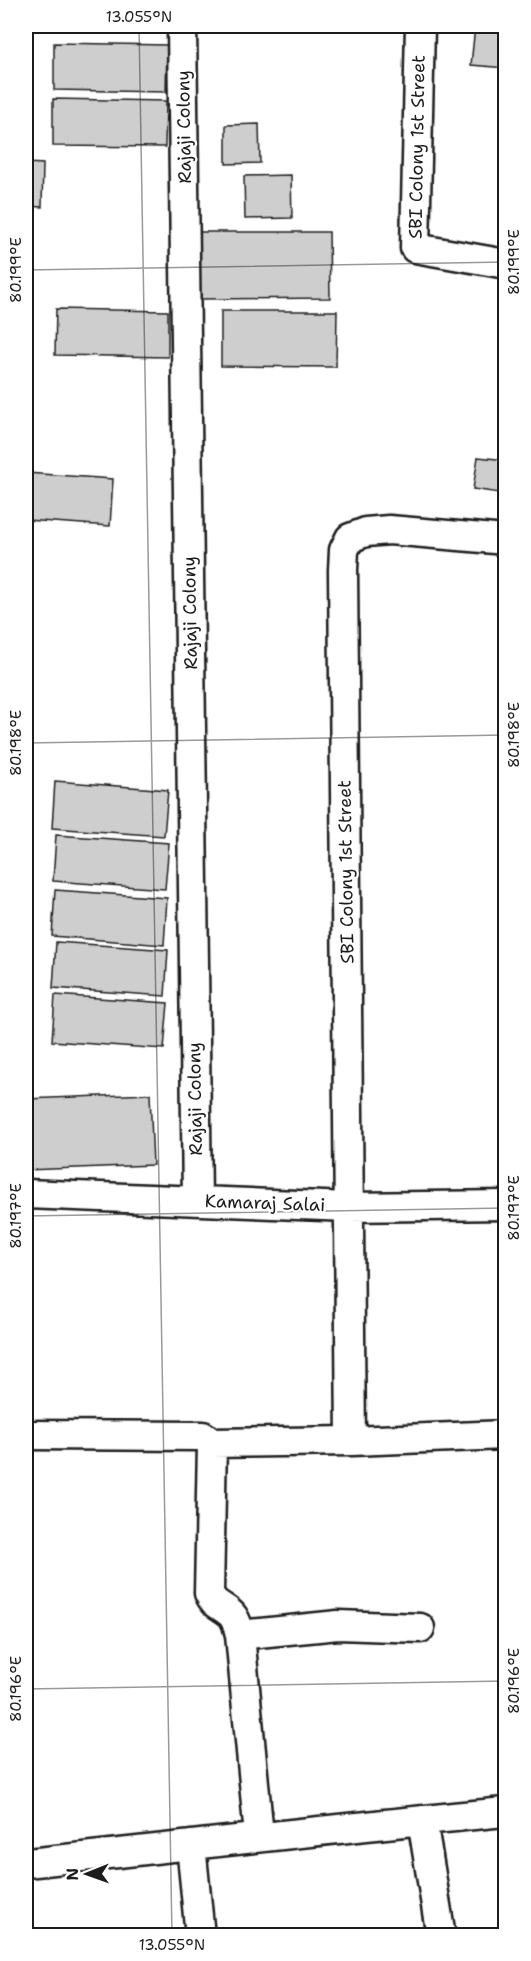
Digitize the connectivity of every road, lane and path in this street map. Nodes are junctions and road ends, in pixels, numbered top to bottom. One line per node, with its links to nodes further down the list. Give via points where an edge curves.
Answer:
1 (183, 26): 6 (street, Rajaji Colony)
2 (420, 26): 3 (street, SBI Colony 1st Street, via 415,248)
3 (506, 264)
4 (506, 540): 8 (street, SBI Colony 1st Street, via 389,530 350,538 344,550)
5 (26, 1194): 6 (street, Kamaraj Salai)
6 (197, 1200): 8 (street, Kamaraj Salai)
7 (506, 1204): 8 (street, Kamaraj Salai)
8 (349, 1207): 11 (street, SBI Colony 1st Street)
9 (26, 1435): 12 (street, via 203,1436)
10 (506, 1435): 11 (street)
11 (351, 1441): 12 (street)
12 (212, 1443): 14 (street, via 209,1593 236,1620)
13 (420, 1628): 14 (street, via 338,1625)
14 (240, 1635): 17 (street)
15 (506, 1812): 16 (street)
16 (422, 1820): 17 (street); 21 (street)
17 (260, 1836): 18 (street)
18 (191, 1845): 19 (street); 20 (street)
19 (26, 1863)
20 (200, 1935)
21 (441, 1935)

